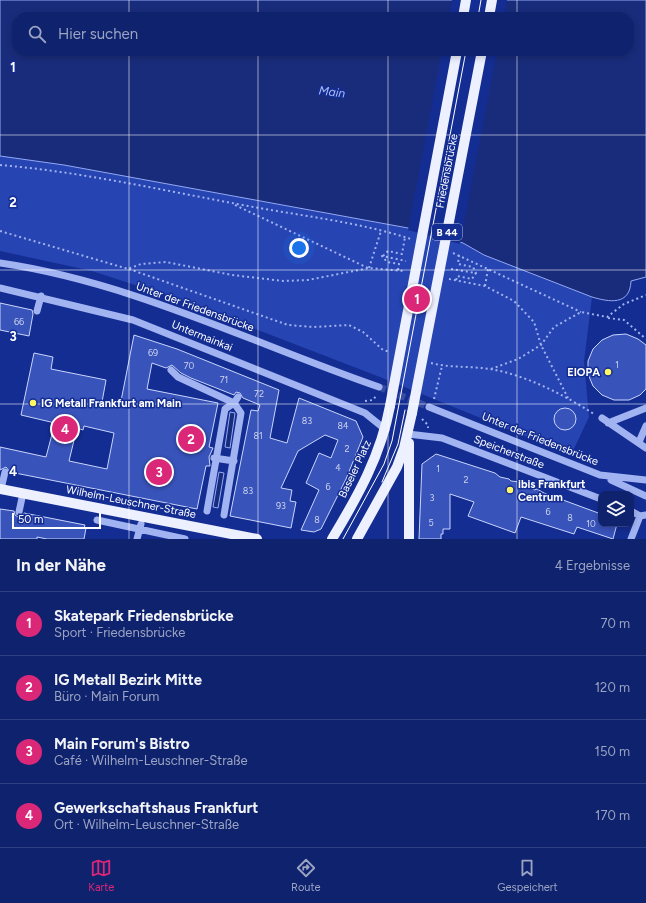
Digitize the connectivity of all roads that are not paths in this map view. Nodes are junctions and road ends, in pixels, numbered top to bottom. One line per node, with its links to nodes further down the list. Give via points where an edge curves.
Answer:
1 (466, 0): 3 (main road)
2 (492, 0): 4 (main road)
3 (464, 12)
4 (490, 12)
5 (456, 56): 16 (main road, Friedensbrücke / B 44, bridge)
6 (481, 56): 21 (main road, Friedensbrücke / B 44, bridge, via 416,415)
7 (0, 263): 12 (street, Unter der Friedensbrücke, via 90,283 154,302)
8 (0, 288): 9 (street, Untermainkai)
9 (41, 296): 10 (street); 20 (street, Untermainkai, via 133,320 365,413)
10 (37, 311)
11 (171, 370): 13 (street, via 178,377)
12 (378, 387)
13 (219, 396): 14 (street); 18 (street)
14 (236, 400): 18 (street); 25 (street, via 242,413)
15 (431, 404): 27 (street, Unter der Friedensbrücke)
16 (390, 406): 20 (main road, Baseler Platz / B 44)
17 (646, 408): 22 (street, via 605,420)
18 (225, 409): 24 (street)
19 (646, 426): 22 (street)
20 (386, 430): 42 (main road, Baseler Platz / B 44, via 372,469)
21 (408, 434): 32 (street, Speicherstraße, via 442,438); 43 (main road, B 44, via 397,467); 44 (main road)
22 (639, 442): 23 (street)
23 (646, 448)
24 (215, 459): 25 (street); 33 (street)
25 (234, 462): 35 (street)
26 (4, 472): 29 (street)
27 (600, 475): 28 (street, Unter der Friedensbrücke); 31 (street)
28 (646, 480)
29 (1, 489): 30 (main road, Wilhelm-Leuschner-Straße)
30 (23, 493): 34 (street); 41 (main road, Wilhelm-Leuschner-Straße)
31 (646, 496)
32 (598, 498)
33 (207, 511)
34 (20, 512)
35 (224, 515)
36 (643, 515): 45 (street)
37 (97, 520): 38 (street)
38 (140, 527): 39 (street); 40 (street)
39 (137, 539)
40 (185, 539)
41 (257, 539)
42 (332, 539)
43 (357, 539)
44 (409, 539)
45 (631, 539)

